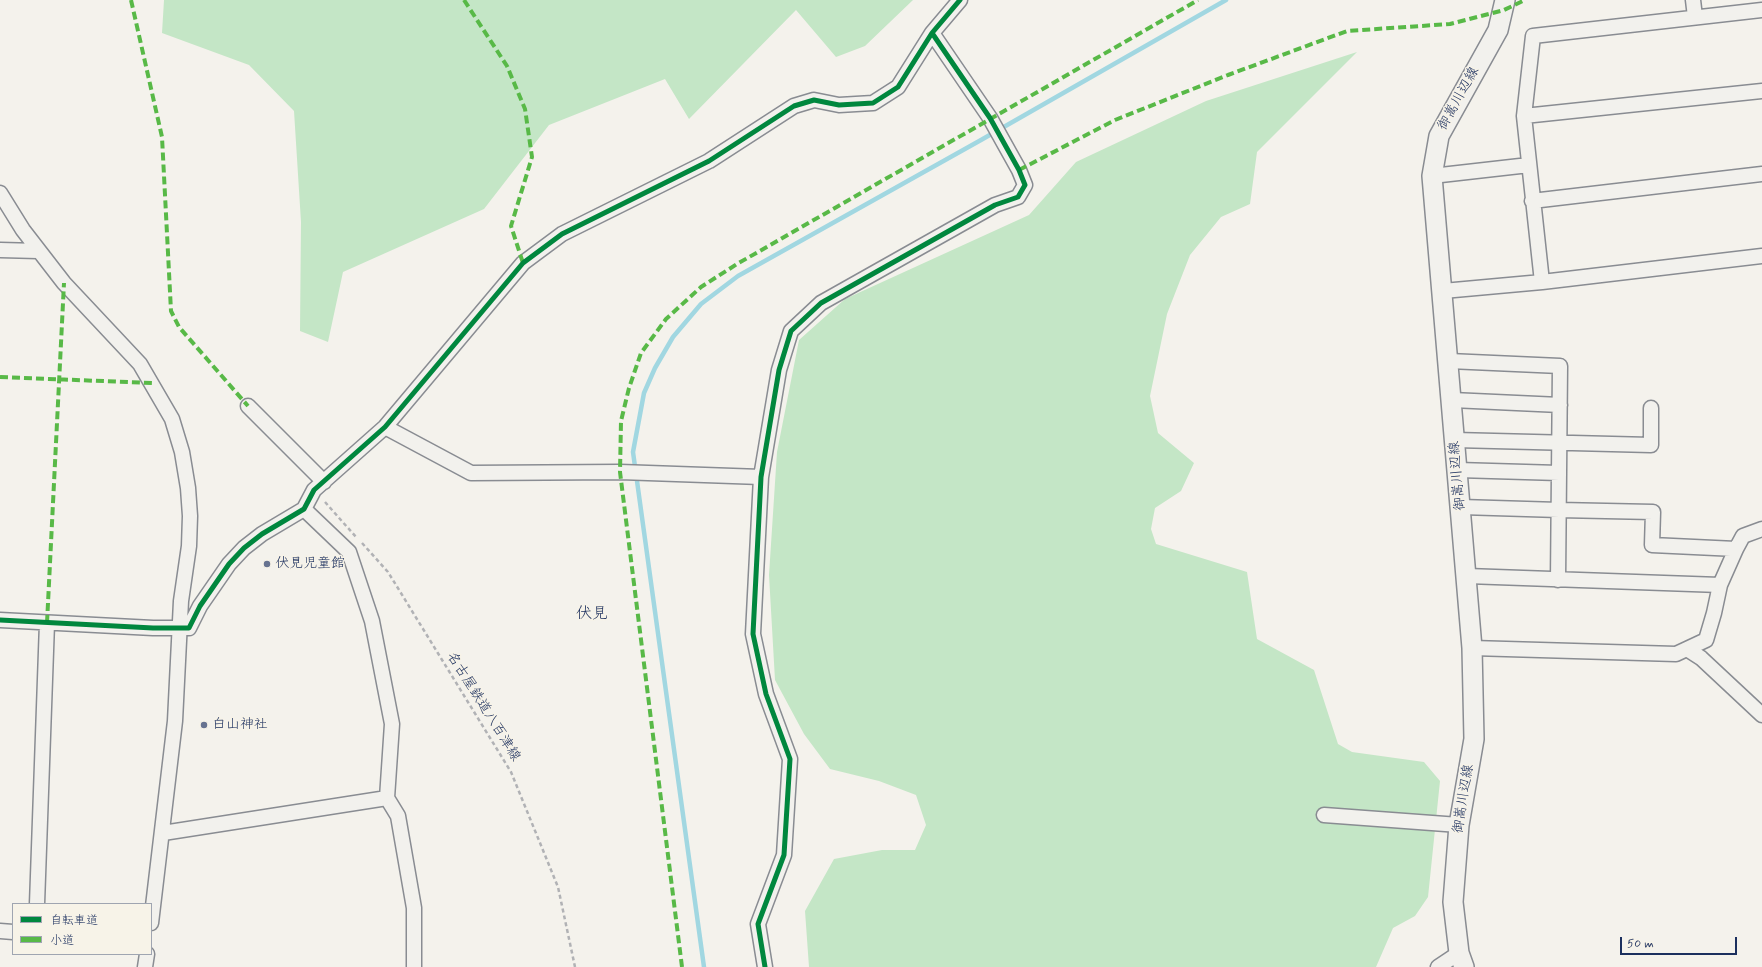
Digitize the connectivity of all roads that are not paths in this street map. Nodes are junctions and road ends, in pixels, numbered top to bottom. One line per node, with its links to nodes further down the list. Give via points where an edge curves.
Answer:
1 (960, 0): 6 (street)
2 (1505, 0): 11 (main road, 御嵩川辺線, via 1498,30 1439,136)
3 (1693, 0): 5 (street)
4 (1762, 10): 5 (street)
5 (1695, 17): 8 (street, via 1533,36)
6 (932, 33): 24 (street, via 898,87 873,103 839,105 814,100 794,106 709,161 562,234 523,263); 29 (street, via 990,118 1025,185 1018,197 996,205 821,303 791,331 779,370)
7 (1762, 91): 8 (street)
8 (1524, 116): 9 (street)
9 (1529, 165): 11 (street); 13 (street)
10 (1762, 174): 13 (street)
11 (1432, 176): 18 (main road, 御嵩川辺線)
12 (0, 193): 15 (street)
13 (1532, 201): 17 (street)
14 (0, 250): 15 (street)
15 (38, 251): 41 (street, via 64,283 140,364 172,419 182,452 190,516 189,546)
16 (1762, 256): 17 (street)
17 (1542, 282): 18 (street)
18 (1443, 291): 19 (main road, 御嵩川辺線)
19 (1449, 361): 20 (main road, 御嵩川辺線); 21 (street, via 1560,366)
20 (1452, 400): 21 (street); 25 (main road, 御嵩川辺線)
21 (1560, 405): 26 (street)
22 (248, 406): 30 (street)
23 (1651, 408): 26 (street, via 1651,445)
24 (384, 427): 29 (street, via 471,473 620,472); 30 (street)
25 (1455, 440): 26 (street); 27 (main road, 御嵩川辺線)
26 (1559, 442): 28 (street)
27 (1458, 470): 28 (street); 31 (main road, 御嵩川辺線)
28 (1559, 473): 33 (street)
29 (761, 477): 57 (street, via 753,634 766,694 790,759 784,855 758,924)
30 (319, 486): 32 (street)
31 (1461, 507): 33 (street); 36 (main road, 御嵩川辺線)
32 (304, 509): 41 (street, via 244,548 229,564 200,606 189,628); 45 (street, via 349,552 372,621 392,724)
33 (1559, 510): 35 (street, via 1653,512 1652,545); 37 (street)
34 (1762, 529): 35 (street, via 1743,536)
35 (1736, 549): 38 (street)
36 (1467, 576): 37 (street); 42 (main road, 御嵩川辺線)
37 (1558, 580): 38 (street)
38 (1720, 585): 43 (street, via 1706,640)
39 (0, 620): 40 (street)
40 (47, 623): 41 (street); 49 (street)
41 (178, 629): 48 (street, via 175,721)
42 (1472, 648): 43 (street, via 1676,654); 47 (main road, 御嵩川辺線, via 1474,739)
43 (1687, 649): 44 (street, via 1701,658)
44 (1762, 715)
45 (387, 798): 48 (street); 56 (street, via 398,816 414,908)
46 (1324, 815): 47 (street)
47 (1459, 825): 54 (main road, 御嵩川辺線, via 1453,902)
48 (163, 833): 50 (street)
49 (37, 903)
50 (152, 916)
51 (0, 931): 52 (street)
52 (12, 932)
53 (147, 955): 55 (street)
54 (1462, 960): 58 (street)
55 (145, 967)
56 (414, 967)
57 (765, 967)
58 (1438, 967)

